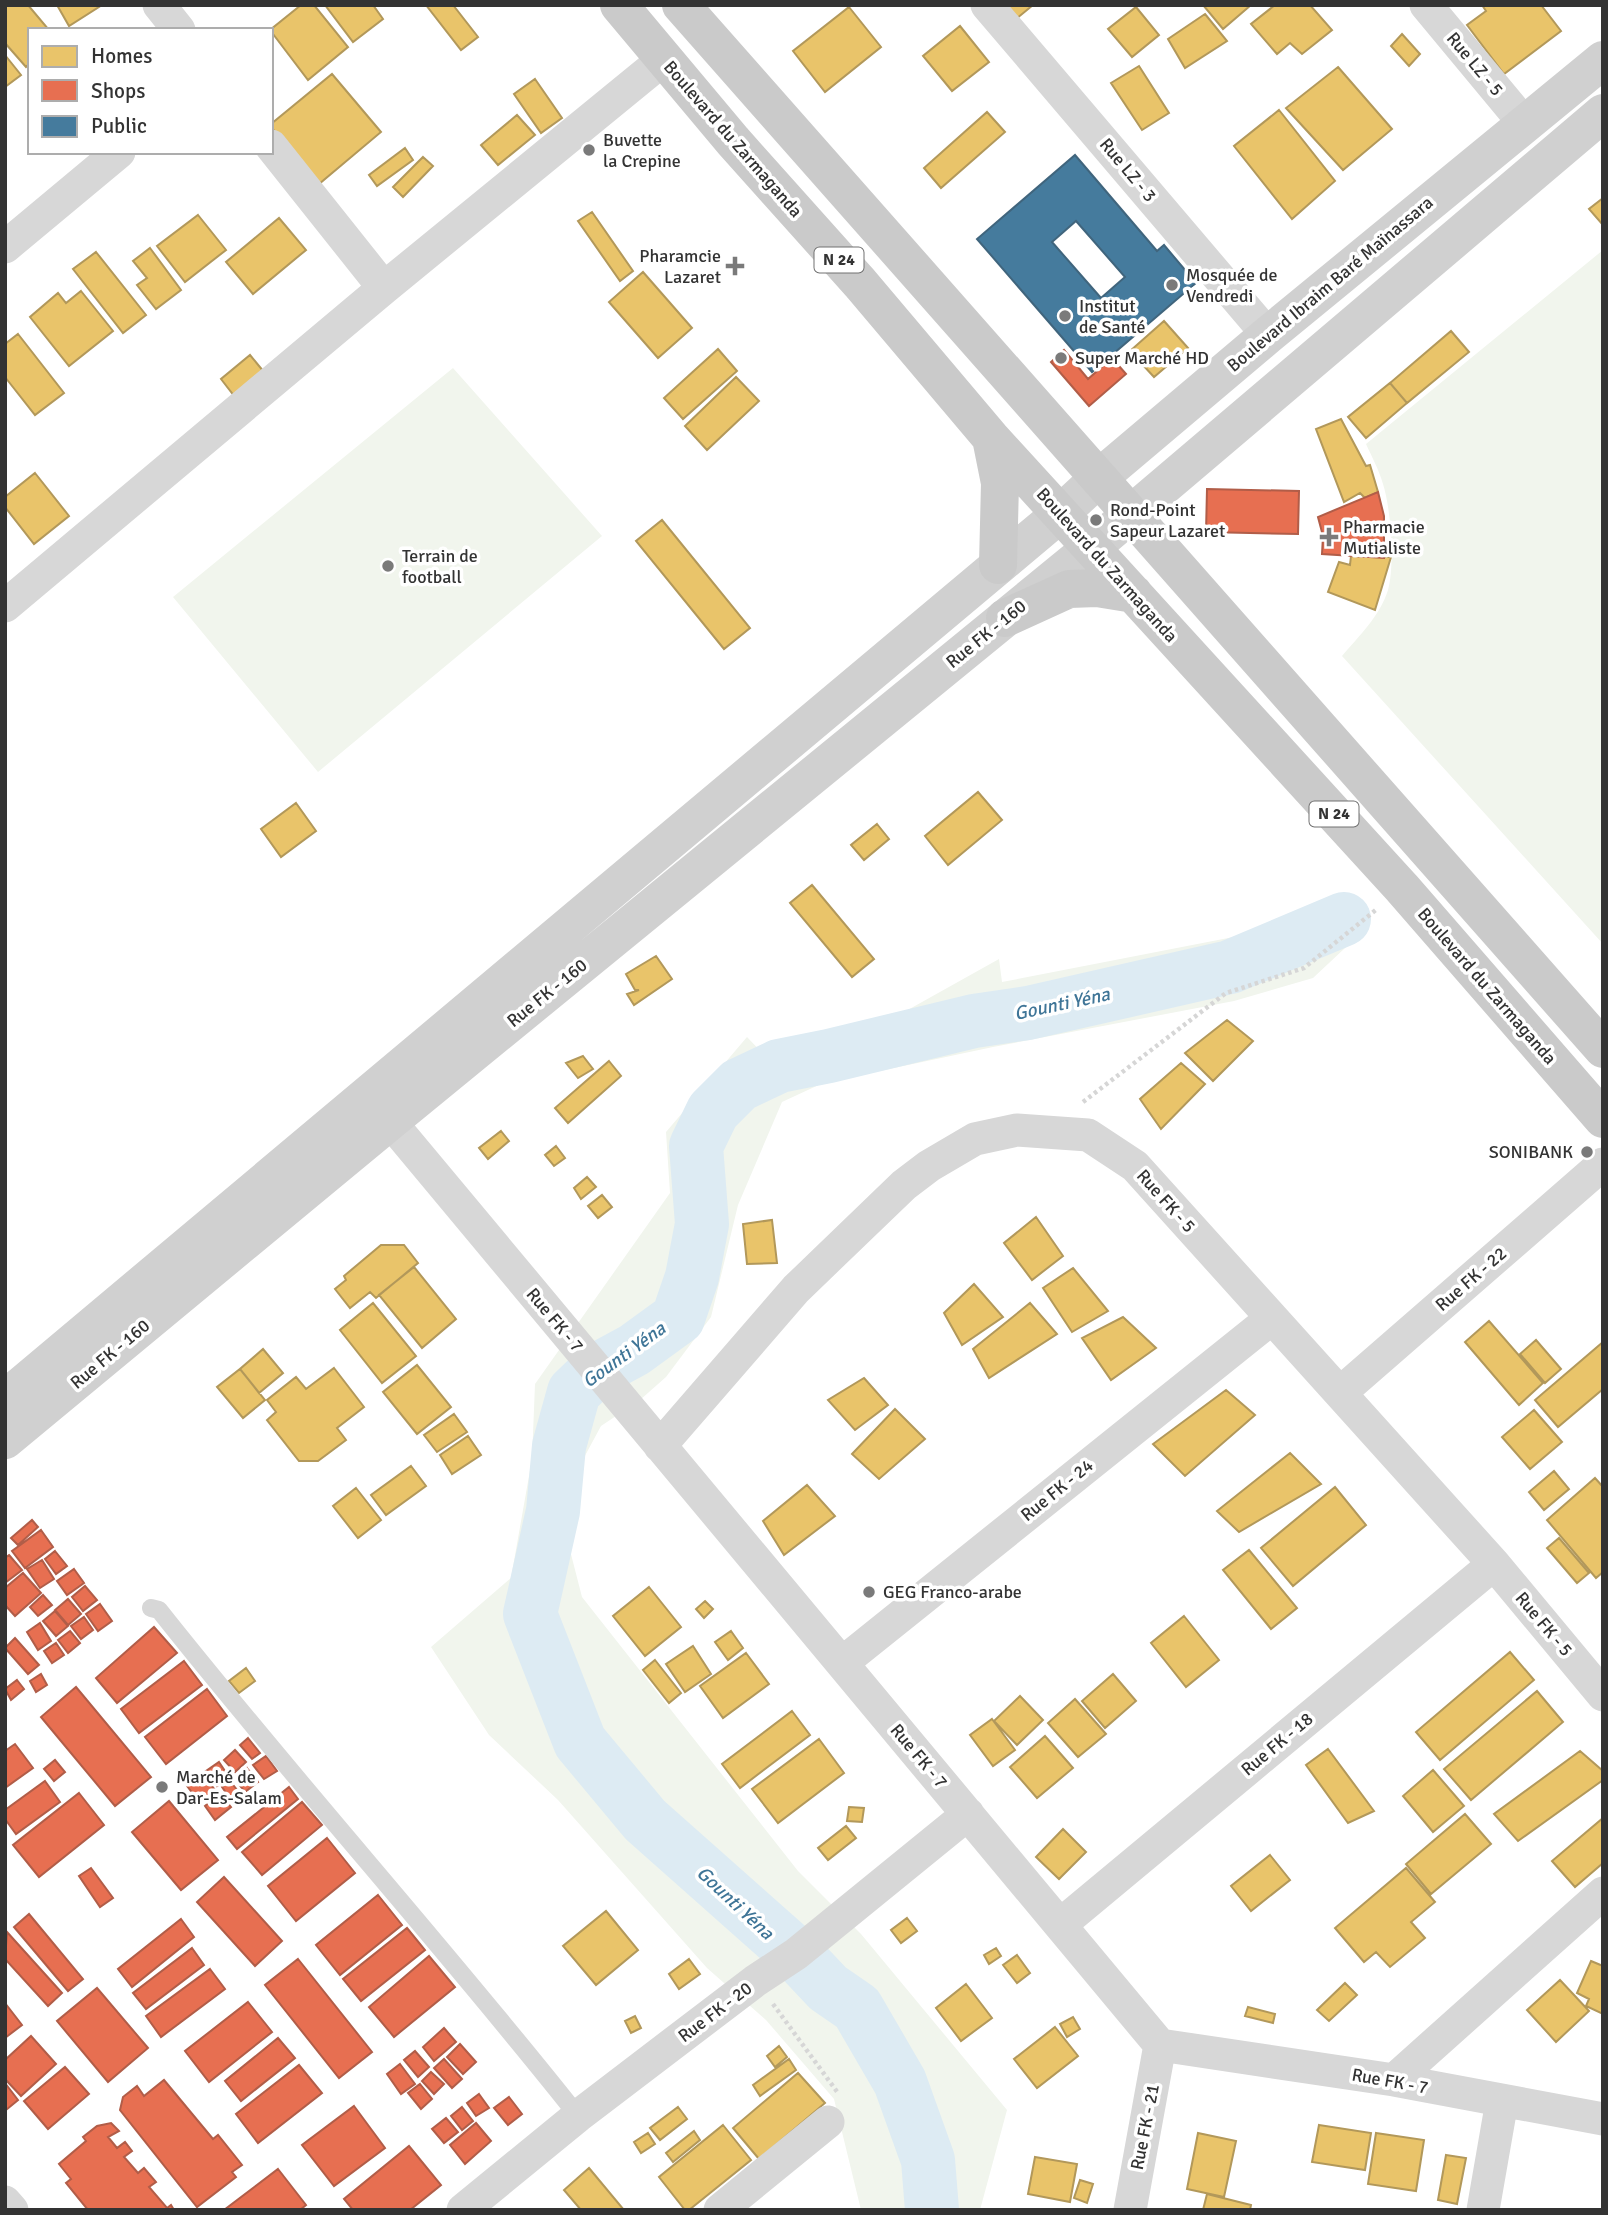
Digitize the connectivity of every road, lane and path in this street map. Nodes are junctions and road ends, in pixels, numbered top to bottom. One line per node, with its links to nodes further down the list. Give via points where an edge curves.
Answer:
1 (159, 5): 6 (street)
2 (619, 5): 7 (main road, Boulevard du Zarmaganda / N 24)
3 (681, 5): 17 (main road, N 24)
4 (987, 5): 15 (street, Rue LZ - 3)
5 (1426, 5): 10 (street, Rue LZ - 5)
6 (177, 28)
7 (664, 59): 14 (street); 16 (main road, Boulevard du Zarmaganda / N 24)
8 (1603, 60): 10 (main road, Boulevard Ibraim Baré Maïnassara)
9 (1603, 113): 18 (main road)
10 (1524, 123): 15 (main road, Boulevard Ibraim Baré Maïnassara)
11 (273, 148): 14 (street)
12 (116, 154): 13 (street)
13 (5, 247)
14 (384, 288): 23 (street)
15 (1268, 335): 17 (main road, Boulevard Ibraim Baré Maïnassara)
16 (991, 439): 19 (main road, Boulevard du Zarmaganda / N 24); 21 (main road, via 1000,483)
17 (1100, 477): 18 (main road, N 24); 19 (main road, Boulevard Ibraim Baré Maïnassara)
18 (1130, 513): 20 (main road); 26 (main road, N 24)
19 (1060, 514): 20 (main road, Boulevard du Zarmaganda / N 24); 21 (main road, Rue FK - 160)
20 (1091, 548): 22 (main road, Boulevard du Zarmaganda / N 24); 24 (main road, Rue FK - 160)
21 (998, 565): 27 (main road, Rue FK - 160, via 671,842)
22 (1134, 594): 24 (main road, via 1069,589); 25 (main road, Boulevard du Zarmaganda / N 24)
23 (5, 606)
24 (1005, 618): 27 (main road, Rue FK - 160)
25 (1402, 888): 28 (main road, Boulevard du Zarmaganda / N 24); 29 (path, via 1304,968 1226,993)
26 (1603, 1049)
27 (378, 1108): 33 (main road, Rue FK - 160); 34 (street, Rue FK - 7)
28 (1603, 1119)
29 (1047, 1130): 31 (street, Rue FK - 5, via 1088,1135 1135,1166); 34 (street, Rue FK - 5, via 1017,1130 975,1139 904,1185 796,1289)
30 (1603, 1164): 32 (street, Rue FK - 22)
31 (1272, 1318): 32 (street, Rue FK - 5); 37 (street, Rue FK - 24)
32 (1340, 1393): 35 (street, Rue FK - 5)
33 (10, 1416)
34 (660, 1446): 37 (street, Rue FK - 7)
35 (1494, 1564): 38 (street, Rue FK - 5); 41 (street, Rue FK - 18)
36 (151, 1608): 46 (lane, via 159,1610 243,1717)
37 (842, 1663): 39 (street, Rue FK - 7)
38 (1603, 1695)
39 (968, 1814): 41 (street, Rue FK - 7); 42 (street, Rue FK - 20, via 796,1954)
40 (1603, 1893): 44 (street)
41 (1060, 1925): 43 (street, Rue FK - 7)
42 (755, 1981): 46 (street, Rue FK - 20); 48 (path, via 841,2097 840,2110)
43 (1160, 2045): 44 (street, Rue FK - 7); 53 (street, Rue FK - 21)
44 (1394, 2080): 45 (street, Rue FK - 7)
45 (1502, 2101): 47 (street, Rue FK - 7); 54 (street)
46 (578, 2116): 51 (street, Rue FK - 20)
47 (1603, 2119)
48 (828, 2122): 52 (street)
49 (5, 2202): 50 (street)
50 (12, 2210)
51 (463, 2210)
52 (720, 2210)
53 (1130, 2210)
54 (1483, 2210)

